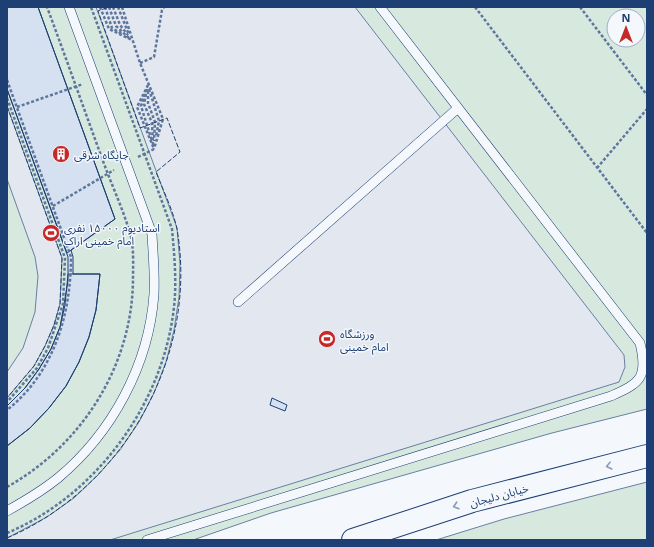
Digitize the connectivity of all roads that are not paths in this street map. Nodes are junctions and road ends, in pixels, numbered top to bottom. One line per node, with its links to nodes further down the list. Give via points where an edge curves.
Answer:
1 (69, 7): 6 (lane, via 152,234 154,295 142,354 117,410 95,440 58,478)
2 (380, 7): 3 (lane)
3 (458, 108): 4 (lane); 7 (lane, via 640,343 644,367 640,378 632,387 611,396)
4 (238, 302)
5 (647, 456): 8 (main road, خیابان دلیجان, one-way to 8, via 472,501)
6 (7, 511)
7 (147, 540)
8 (353, 540)

